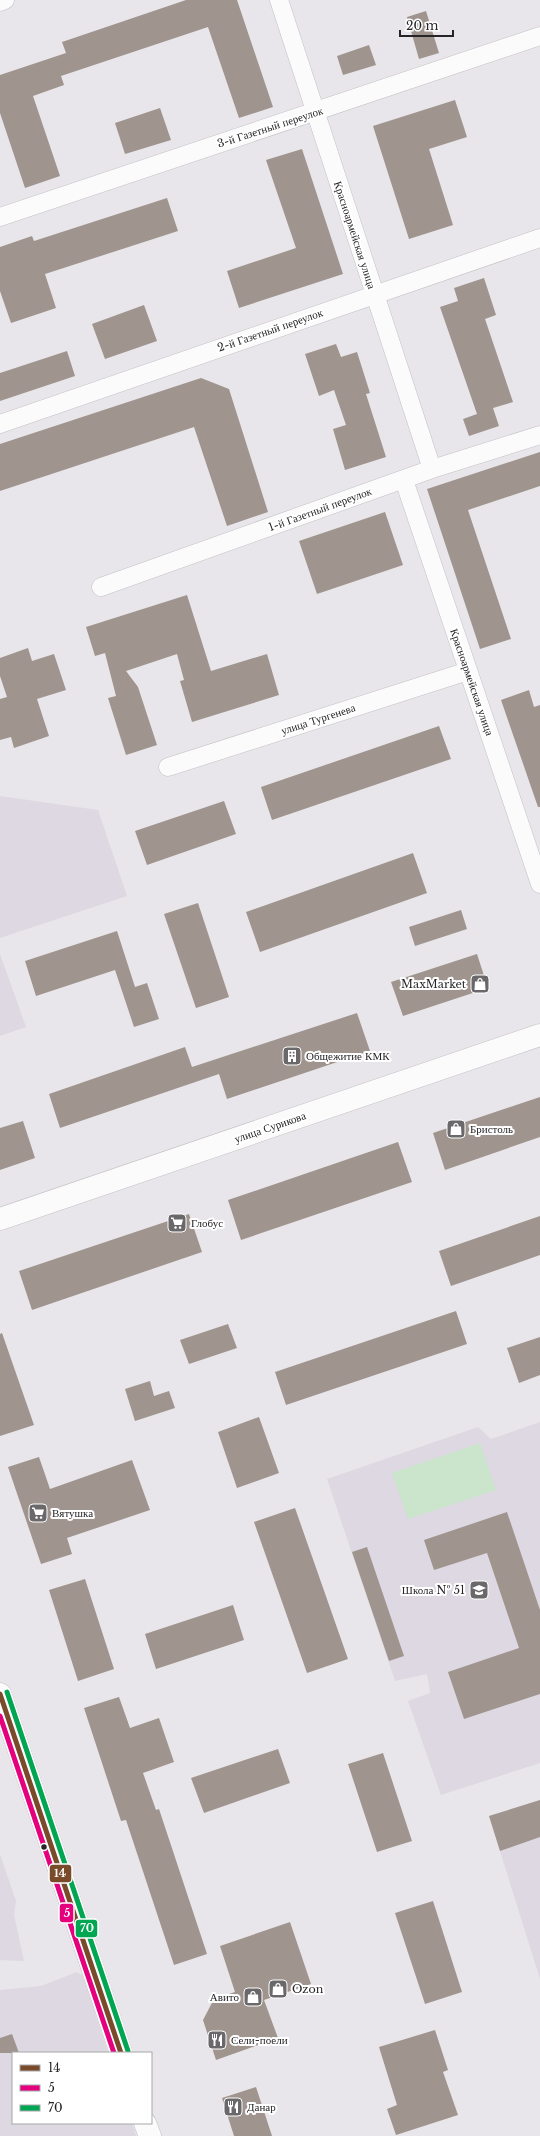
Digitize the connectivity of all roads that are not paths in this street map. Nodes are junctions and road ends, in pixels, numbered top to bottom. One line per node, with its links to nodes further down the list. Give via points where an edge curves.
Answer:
1 (5, 0): 3 (street)
2 (279, 0): 5 (street, Красноармейская улица)
3 (0, 2)
4 (540, 36): 5 (street, 3-й Газетный переулок)
5 (315, 112): 6 (street, 3-й Газетный переулок); 8 (street, Красноармейская улица)
6 (0, 217)
7 (540, 238): 8 (street, 2-й Газетный переулок)
8 (375, 294): 9 (street, 2-й Газетный переулок); 11 (street, Красноармейская улица)
9 (0, 424)
10 (540, 435): 11 (street, 1-й Газетный переулок)
11 (432, 469): 12 (street, 1-й Газетный переулок)
12 (404, 480): 13 (street, 1-й Газетный переулок); 14 (street, Красноармейская улица)
13 (101, 587)
14 (468, 671): 15 (street, улица Тургенева); 16 (street, Красноармейская улица)
15 (168, 767)
16 (540, 884)
17 (540, 1036): 18 (street, улица Сурикова)
18 (0, 1219)
19 (0, 1694): 20 (street)
20 (121, 2052)
21 (145, 2124): 22 (street)
22 (150, 2136)

